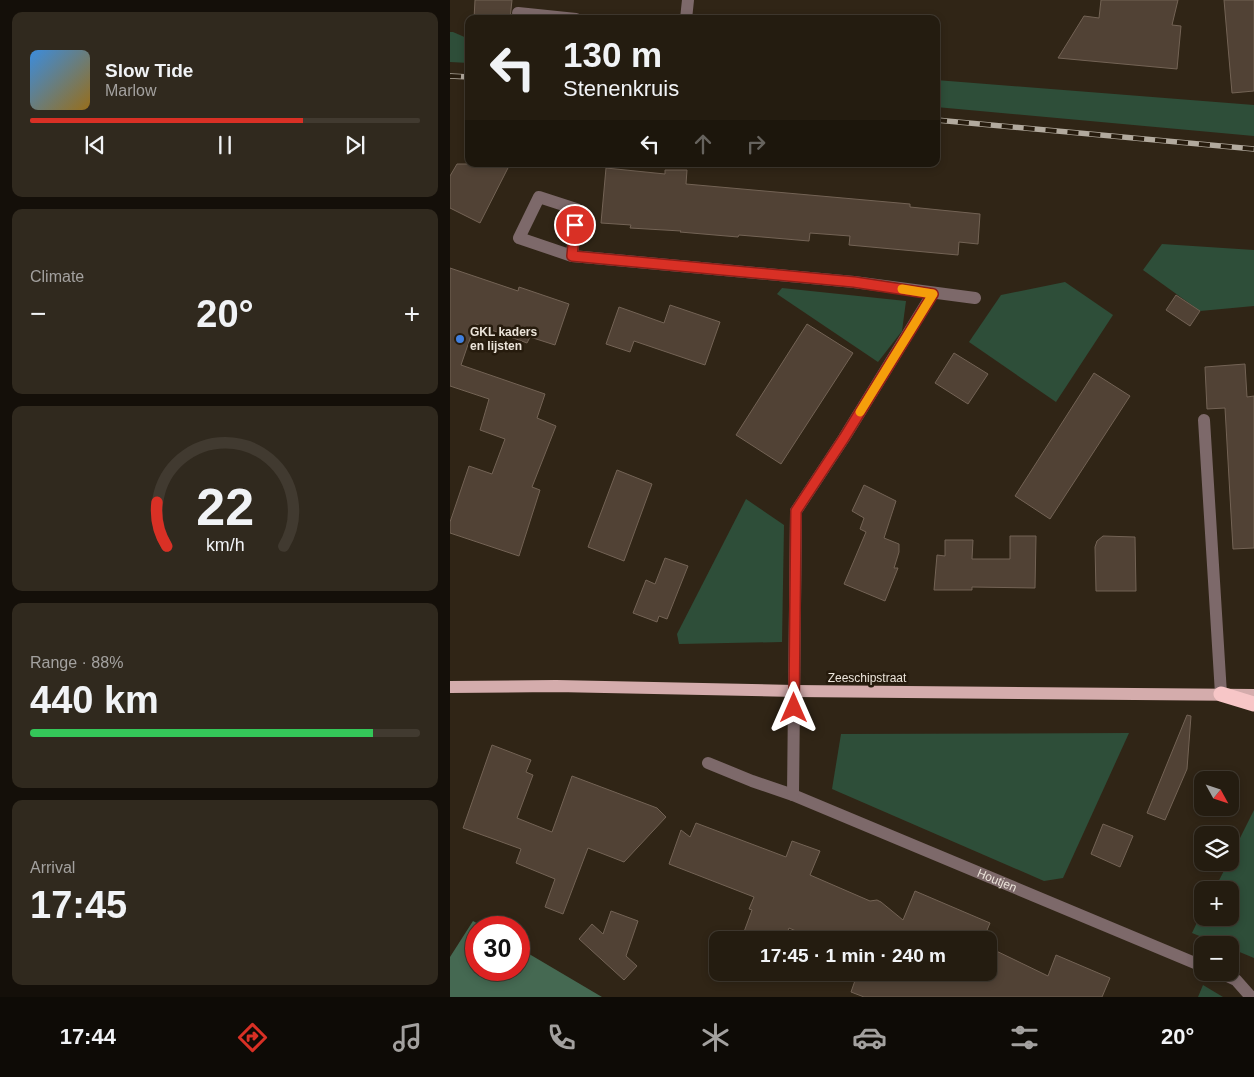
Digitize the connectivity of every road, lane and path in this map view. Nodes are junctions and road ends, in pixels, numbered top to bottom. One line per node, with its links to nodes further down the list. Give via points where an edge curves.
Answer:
1 (688, 0): 4 (street)
2 (518, 13): 3 (street)
3 (537, 15)
4 (686, 15)
5 (572, 256): 5 (street, via 519,238 539,197 576,209); 6 (street, via 854,282)
6 (933, 294): 7 (street); 10 (street, via 796,511)
7 (975, 298)
8 (1204, 420): 11 (street)
9 (450, 686): 10 (main road, Zeeschipstraat)
10 (794, 691): 11 (main road, Zeeschipstraat); 15 (street)
11 (1221, 694): 12 (main road, Zeeschipstraat); 13 (highway)
12 (1254, 695)
13 (1254, 704)
14 (708, 763): 15 (street, Houtjen)
15 (794, 795): 16 (street, Houtjen)
16 (1194, 963)
17 (1237, 981): 18 (street)
18 (1251, 997)

